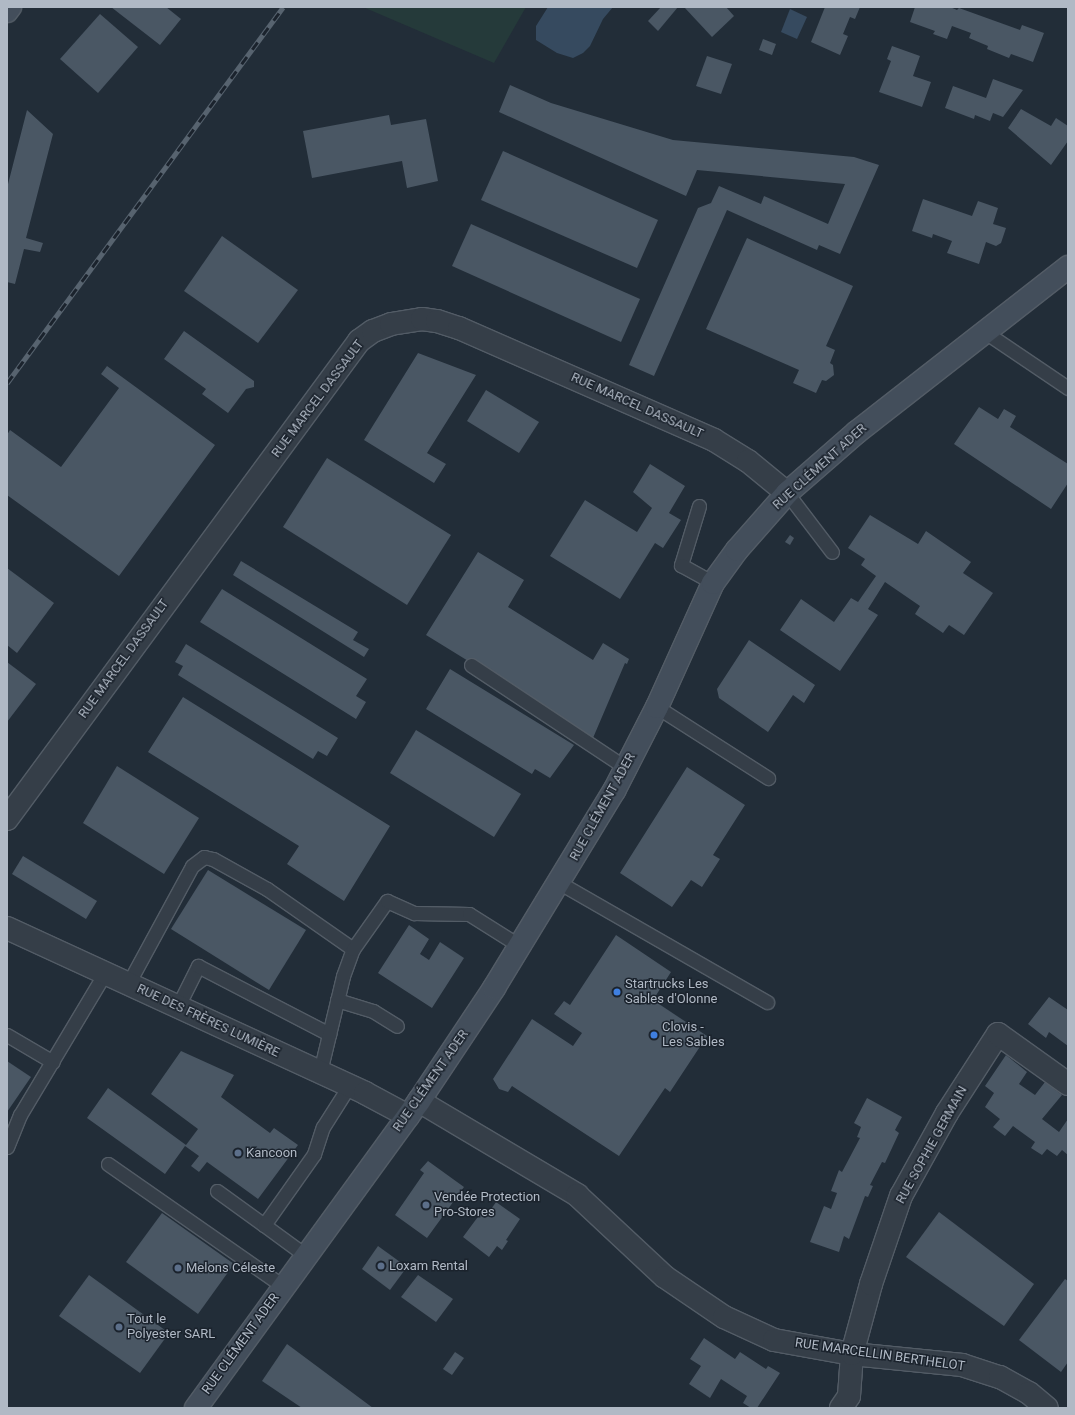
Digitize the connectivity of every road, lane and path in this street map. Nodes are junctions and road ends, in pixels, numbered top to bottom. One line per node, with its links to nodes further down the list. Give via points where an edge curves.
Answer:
1 (10, 7): 2 (street)
2 (7, 11)
3 (1068, 267): 4 (street, RUE CLÉMENT ADER)
4 (986, 332): 5 (lane); 6 (street, RUE CLÉMENT ADER, via 857,432)
5 (1068, 388)
6 (786, 493): 8 (lane); 9 (street, RUE CLÉMENT ADER, via 737,550); 14 (street, RUE MARCEL DASSAULT, via 748,461 714,440 460,328 422,319 391,324 373,331 359,341)
7 (699, 506): 9 (lane, via 681,565)
8 (832, 552)
9 (713, 583): 11 (street, RUE CLÉMENT ADER)
10 (471, 664): 12 (lane)
11 (657, 708): 12 (street, RUE CLÉMENT ADER); 13 (lane)
12 (626, 768): 15 (street, RUE CLÉMENT ADER)
13 (768, 778)
14 (7, 818)
15 (560, 883): 17 (street, RUE CLÉMENT ADER); 22 (lane)
16 (7, 928): 19 (street, RUE DES FRÈRES LUMIÈRE)
17 (520, 946): 18 (lane, via 469,914 414,913 387,900); 31 (street, RUE CLÉMENT ADER)
18 (354, 949): 20 (lane, via 268,890 213,859 204,857 192,866); 21 (lane)
19 (105, 973): 20 (street, RUE DES FRÈRES LUMIÈRE); 27 (lane)
20 (128, 984): 23 (street, RUE DES FRÈRES LUMIÈRE)
21 (337, 1000): 24 (lane, via 373,1011); 25 (lane)
22 (767, 1002)
23 (178, 1006): 25 (lane, via 198,966); 28 (street, RUE DES FRÈRES LUMIÈRE)
24 (397, 1026)
25 (329, 1034): 28 (lane)
26 (7, 1035): 27 (lane)
27 (53, 1062): 32 (lane, via 20,1116)
28 (320, 1072): 30 (street, RUE DES FRÈRES LUMIÈRE)
29 (1068, 1084): 38 (street, RUE SOPHIE GERMAIN, via 998,1034 947,1113 901,1196 871,1284)
30 (349, 1086): 31 (street, RUE DES FRÈRES LUMIÈRE); 35 (lane, via 323,1127 314,1154)
31 (413, 1108): 36 (street, RUE CLÉMENT ADER); 38 (street, RUE MARCELLIN BERTHELOT, via 577,1195 665,1277 724,1317 774,1340)
32 (7, 1147)
33 (108, 1164): 37 (lane)
34 (217, 1191): 35 (lane)
35 (264, 1225): 36 (lane)
36 (305, 1255): 37 (street, RUE CLÉMENT ADER)
37 (283, 1286): 39 (street, RUE CLÉMENT ADER)
38 (852, 1354): 40 (street, RUE SOPHIE GERMAIN, via 849,1396); 41 (street, RUE MARCELLIN BERTHELOT, via 962,1365 1000,1377 1029,1393)
39 (196, 1408)
40 (841, 1408)
41 (1047, 1408)

